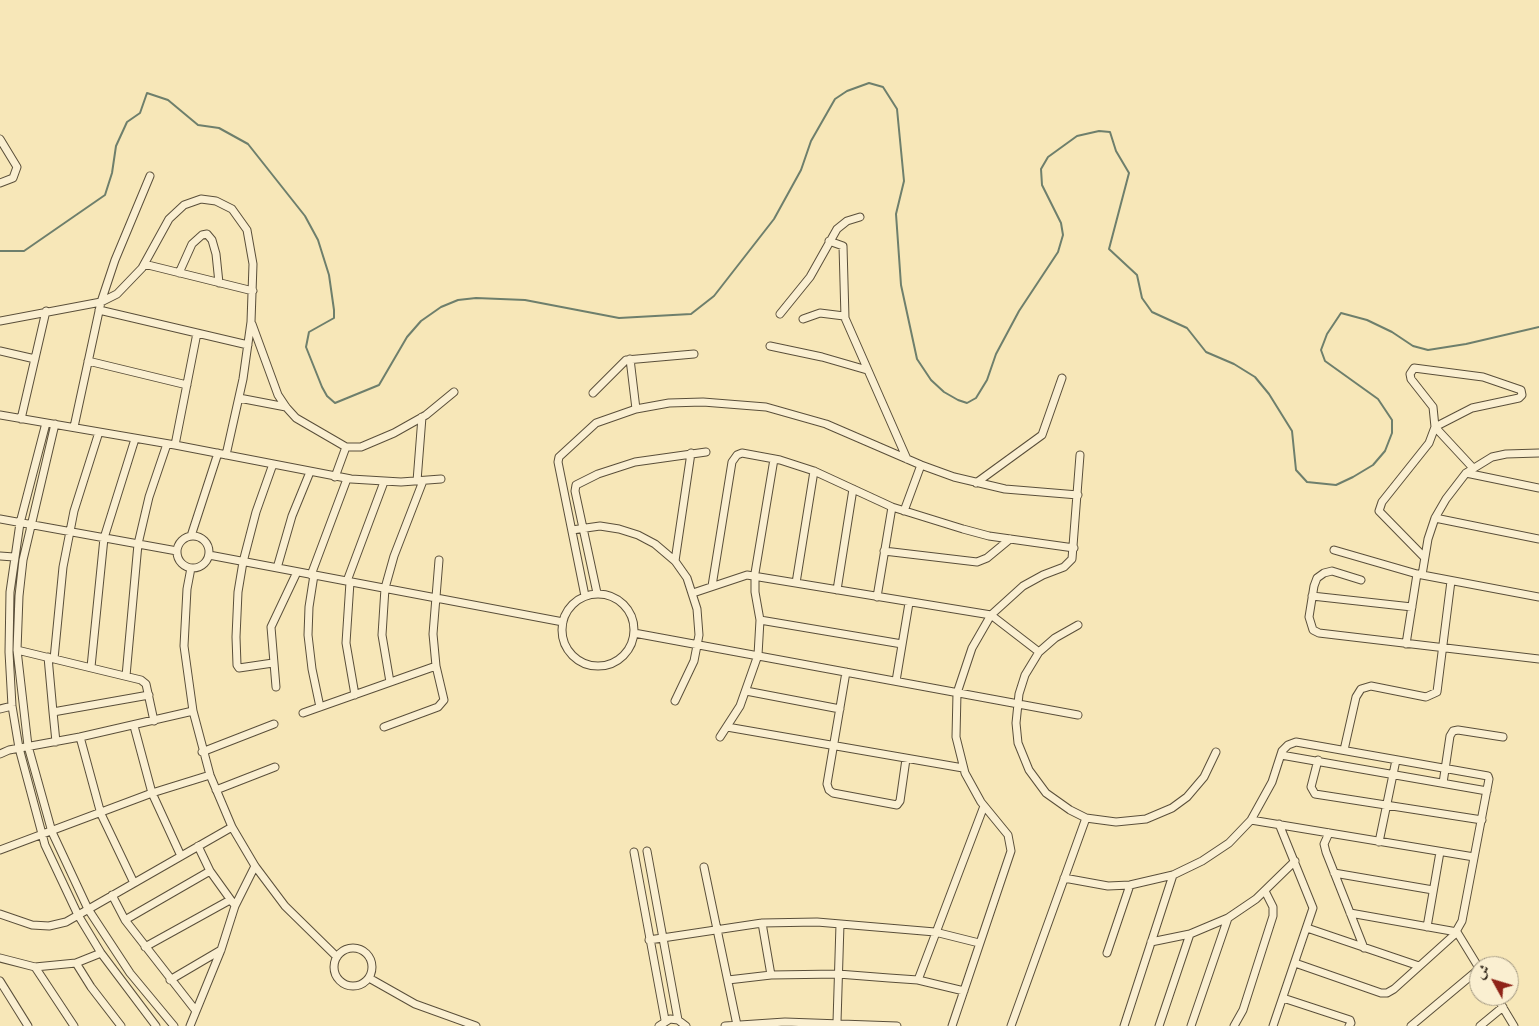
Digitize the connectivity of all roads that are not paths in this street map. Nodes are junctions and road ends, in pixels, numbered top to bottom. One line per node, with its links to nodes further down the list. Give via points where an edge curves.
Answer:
1 (0, 139): 2 (street)
2 (3, 148): 4 (street, via 16,163 17,171 13,178)
3 (150, 176): 11 (street)
4 (0, 183)
5 (860, 217): 6 (street, via 843,223)
6 (829, 242): 14 (street, via 810,277); 15 (street, via 843,247)
7 (144, 264): 8 (street); 10 (street, via 169,219 184,205 201,199 216,201 232,209 247,230 253,264); 11 (street, via 117,294)
8 (179, 273): 9 (street); 9 (street, via 192,244 207,234 216,254)
9 (219, 283): 10 (street)
10 (253, 291): 18 (street)
11 (101, 302): 12 (street); 13 (street)
12 (100, 310): 19 (street); 26 (street)
13 (46, 311): 17 (street); 24 (street)
14 (780, 314)
15 (844, 316): 16 (street, via 820,313); 27 (street)
16 (803, 319)
17 (0, 321)
18 (251, 322): 20 (street); 33 (street, via 278,395)
19 (196, 333): 20 (street); 29 (street)
20 (248, 345): 32 (street)
21 (770, 346): 27 (street)
22 (0, 351): 24 (street)
23 (694, 354): 25 (street)
24 (35, 359): 37 (street)
25 (630, 359): 31 (street); 34 (street)
26 (88, 361): 29 (street); 40 (street)
27 (868, 370): 54 (street)
28 (1062, 378): 66 (street, via 1042,435)
29 (187, 385): 45 (street)
30 (454, 392): 36 (street)
31 (593, 393)
32 (239, 398): 33 (street); 51 (street)
33 (286, 407): 46 (street, via 296,418)
34 (636, 409): 54 (street, via 669,403 703,402 766,408 826,424); 77 (street, via 596,423 559,457)
35 (0, 415): 37 (street)
36 (422, 417): 46 (street, via 366,445); 64 (street)
37 (21, 419): 38 (street)
38 (46, 423): 39 (street); 74 (street)
39 (55, 424): 40 (street); 75 (street)
40 (74, 427): 42 (street)
41 (1435, 427): 41 (street, via 1433,407 1411,379 1414,368 1483,377 1522,392 1519,398 1472,408); 57 (street); 91 (street, via 1429,443 1379,509 1381,516)
42 (99, 432): 43 (street); 78 (street)
43 (135, 439): 44 (street); 80 (street)
44 (167, 444): 45 (street); 83 (street)
45 (176, 445): 48 (street)
46 (346, 447): 61 (street)
47 (706, 452): 49 (street)
48 (218, 453): 51 (street); 79 (street)
49 (691, 453): 76 (street, via 635,462 577,484 575,491); 93 (street)
50 (1539, 453): 57 (street, via 1499,455)
51 (226, 455): 55 (street)
52 (1080, 455): 69 (street)
53 (774, 459): 58 (street); 100 (street); 105 (street, via 742,453 733,459)
54 (907, 460): 56 (street)
55 (273, 464): 59 (street); 94 (street)
56 (921, 465): 66 (street); 71 (street)
57 (1473, 468): 60 (street)
58 (814, 471): 68 (street); 104 (street)
59 (310, 472): 61 (street); 96 (street, via 292,516)
60 (1466, 473): 67 (street); 72 (street)
61 (335, 477): 62 (street)
62 (347, 479): 65 (street); 99 (street)
63 (441, 479): 64 (street)
64 (420, 481): 65 (street); 106 (street)
65 (384, 482): 102 (street)
66 (976, 483): 69 (street, via 1022,491)
67 (1539, 488)
68 (854, 489): 70 (street); 107 (street)
69 (1078, 495): 84 (street)
70 (892, 506): 71 (street); 87 (street)
71 (904, 511): 81 (street, via 972,532)
72 (1435, 518): 82 (street); 91 (street)
73 (0, 519): 74 (street)
74 (20, 523): 75 (street); 90 (street)
75 (30, 525): 78 (street); 126 (street, via 21,578)
76 (583, 528): 77 (street); 93 (street, via 600,526 629,532 655,544); 109 (street)
77 (572, 530): 110 (street)
78 (70, 532): 80 (street); 129 (street)
79 (191, 536): 86 (street, via 182,541); 88 (street, via 206,542)
80 (104, 538): 83 (street); 133 (street)
81 (1010, 539): 84 (street); 87 (street, via 977,562)
82 (1539, 539)
83 (138, 544): 86 (street); 135 (street)
84 (1074, 548): 117 (street, via 1068,565 1024,586)
85 (1334, 550): 98 (street)
86 (177, 551): 95 (street, via 179,560)
87 (884, 551): 113 (street)
88 (209, 555): 94 (street); 95 (street, via 204,565)
89 (0, 556): 90 (street)
90 (14, 557): 145 (street, via 9,626)
91 (1424, 557): 98 (street)
92 (439, 560): 112 (street)
93 (676, 561): 108 (street)
94 (243, 562): 96 (street); 131 (street, via 237,608 237,665 241,668)
95 (191, 568): 149 (street, via 184,646)
96 (277, 568): 97 (street)
97 (297, 572): 99 (street); 131 (street, via 270,628)
98 (1420, 574): 103 (street); 116 (street)
99 (312, 575): 102 (street); 146 (street, via 308,635)
100 (755, 576): 104 (street); 105 (street, via 742,576); 118 (street)
101 (1361, 580): 111 (street, via 1328,572 1318,578)
102 (349, 581): 106 (street); 142 (street, via 346,644)
103 (1451, 581): 114 (street); 125 (street)
104 (796, 583): 107 (street)
105 (712, 586): 108 (street)
106 (385, 588): 112 (street); 137 (street, via 382,635)
107 (837, 590): 113 (street)
108 (693, 593): 122 (street, via 698,618)
109 (597, 594): 110 (street); 121 (street, via 614,597 624,605 631,615)
110 (585, 596): 119 (street, via 570,607)
111 (1312, 596): 116 (street); 124 (street, via 1309,621 1316,632)
112 (434, 597): 119 (street); 132 (street)
113 (877, 597): 115 (street)
114 (1539, 597)
115 (909, 603): 117 (street); 123 (street)
116 (1412, 608): 124 (street)
117 (991, 615): 127 (street); 140 (street, via 968,658)
118 (760, 620): 123 (street); 128 (street)
119 (563, 622): 121 (street, via 562,636 566,647 574,657 590,665 608,664 619,659 628,650)
120 (1078, 625): 127 (street, via 1062,633)
121 (634, 633): 122 (street)
122 (698, 644): 128 (street); 143 (street)
123 (902, 644): 136 (street)
124 (1406, 644): 125 (street)
125 (1443, 648): 130 (street); 166 (street, via 1438,690 1432,696 1370,686 1361,688)
126 (17, 650): 129 (street); 162 (street)
127 (1039, 652): 144 (street, via 1025,675)
128 (758, 655): 134 (street); 139 (street)
129 (51, 658): 133 (street); 150 (street)
130 (1539, 659)
131 (273, 663): 138 (street)
132 (436, 666): 137 (street); 156 (street, via 444,695 442,703)
133 (91, 667): 135 (street)
134 (846, 672): 136 (street); 148 (street)
135 (126, 676): 141 (street, via 145,682)
136 (896, 681): 140 (street)
137 (390, 682): 142 (street)
138 (276, 687)
139 (746, 691): 148 (street); 157 (street)
140 (958, 693): 144 (street); 176 (street, via 956,737)
141 (149, 695): 150 (street); 153 (street)
142 (355, 695): 146 (street)
143 (675, 701)
144 (1017, 704): 152 (street); 187 (street, via 1016,733 1029,770 1054,799)
145 (12, 706): 147 (street); 164 (street)
146 (320, 707): 151 (street)
147 (0, 709)
148 (840, 709): 163 (street)
149 (192, 711): 153 (street); 167 (street)
150 (53, 712): 161 (street)
151 (303, 713)
152 (1078, 715)
153 (154, 721): 155 (street)
154 (274, 724): 167 (street)
155 (134, 726): 158 (street); 183 (street)
156 (384, 727)
157 (727, 727): 159 (street); 163 (street)
158 (80, 737): 161 (street); 186 (street)
159 (720, 737)
160 (1503, 737): 177 (street, via 1453,731)
161 (56, 742): 162 (street)
162 (28, 746): 164 (street); 192 (street)
163 (834, 747): 171 (street); 171 (street, via 827,784 831,792 894,805 900,801)
164 (19, 748): 169 (street); 194 (street)
165 (1330, 748): 166 (street); 170 (street, via 1296,742 1288,745); 174 (street)
166 (1344, 750): 173 (street)
167 (202, 752): 179 (street)
168 (1216, 752): 187 (street, via 1199,784 1172,808 1146,819 1126,822)
169 (0, 754)
170 (1281, 755): 172 (street); 188 (street, via 1272,782)
171 (906, 759): 176 (street)
172 (1318, 760): 174 (street); 184 (street, via 1312,788 1316,794)
173 (1396, 760): 177 (street); 178 (street)
174 (1328, 762): 178 (street)
175 (275, 767): 181 (street)
176 (963, 768): 185 (street)
177 (1445, 768): 180 (street); 182 (street, via 1488,776)
178 (1393, 774): 180 (street); 184 (street)
179 (210, 775): 181 (street); 183 (street)
180 (1443, 783): 182 (street)
181 (216, 790): 191 (street)
182 (1487, 791): 189 (street)
183 (152, 793): 186 (street); 201 (street)
184 (1387, 805): 189 (street); 195 (street)
185 (984, 806): 228 (street); 234 (street, via 1008,835 1011,852)
186 (101, 814): 192 (street); 210 (street)
187 (1086, 818): 209 (street)
188 (1252, 820): 190 (street); 208 (street, via 1229,843)
189 (1482, 820): 202 (street)
190 (1279, 824): 193 (street); 203 (street)
191 (232, 827): 196 (street); 204 (street)
192 (52, 832): 194 (street); 217 (street)
193 (1329, 833): 195 (street); 207 (street, via 1325,848)
194 (42, 836): 197 (street); 220 (street)
195 (1380, 842): 200 (street)
196 (198, 846): 201 (street); 206 (street)
197 (0, 850)
198 (647, 851): 231 (street)
199 (634, 852): 232 (street)
200 (1440, 852): 202 (street); 212 (street)
201 (181, 856): 210 (street)
202 (1474, 857): 229 (street)
203 (1295, 861): 213 (street); 226 (street, via 1312,904)
204 (255, 866): 216 (street); 241 (street, via 285,906)
205 (704, 867): 227 (street)
206 (210, 871): 215 (street); 222 (street)
207 (1334, 873): 212 (street); 218 (street)
208 (1173, 875): 211 (street); 233 (street)
209 (1064, 878): 211 (street, via 1108,886); 275 (street)
210 (134, 883): 214 (street)
211 (1130, 885): 239 (street)
212 (1433, 890): 225 (street)
213 (1265, 892): 221 (street); 279 (street, via 1273,907 1273,916)
214 (112, 895): 217 (street); 222 (street)
215 (230, 900): 216 (street); 235 (street)
216 (235, 906): 237 (street)
217 (88, 909): 220 (street); 267 (street, via 130,973)
218 (1350, 913): 225 (street); 236 (street)
219 (0, 914): 220 (street, via 32,925 49,926)
220 (78, 915): 238 (street)
221 (1228, 918): 230 (street); 278 (street)
222 (125, 920): 235 (street)
223 (762, 922): 224 (street); 227 (street); 248 (street)
224 (840, 924): 228 (street); 247 (street)
225 (1427, 927): 229 (street)
226 (1307, 928): 236 (street); 244 (street)
227 (717, 929): 231 (street); 252 (street)
228 (935, 932): 234 (street); 253 (street)
229 (1457, 932): 240 (street); 245 (street)
230 (1190, 934): 233 (street); 277 (street)
231 (662, 938): 232 (street); 260 (street)
232 (649, 940): 259 (street)
233 (1151, 942): 276 (street)
234 (979, 943): 255 (street)
235 (145, 947): 251 (street)
236 (1364, 948): 245 (street)
237 (221, 950): 251 (street); 258 (street)
238 (101, 953): 243 (street); 266 (street)
239 (1107, 953)
240 (1471, 956)
241 (337, 957): 250 (street, via 335,975 343,984 355,986); 250 (street, via 353,948 365,953 372,964)
242 (0, 958): 246 (street)
243 (76, 963): 246 (street); 265 (street)
244 (1295, 963): 245 (street, via 1384,993 1392,991); 256 (street)
245 (1419, 966)
246 (35, 967): 264 (street)
247 (838, 974): 248 (street); 253 (street); 261 (street)
248 (771, 975): 252 (street)
249 (1469, 977): 282 (street)
250 (368, 978): 269 (street, via 415,1004)
251 (170, 980): 258 (street)
252 (728, 980): 262 (street)
253 (918, 980): 255 (street)
254 (0, 981): 263 (street)
255 (964, 991): 274 (street)
256 (1283, 998): 280 (street); 281 (street, via 1350,1020)
257 (1503, 1007): 283 (street); 284 (street)
258 (196, 1012): 268 (street)
259 (665, 1020): 260 (street); 270 (street)
260 (678, 1020): 271 (street)
261 (837, 1022): 262 (street); 273 (street)
262 (736, 1025): 272 (street)
263 (28, 1026)
264 (74, 1026)
265 (121, 1026)
266 (156, 1026)
267 (174, 1026)
268 (190, 1026)
269 (476, 1026)
270 (658, 1026)
271 (686, 1026)
272 (724, 1026)
273 (897, 1026)
274 (952, 1026)
275 (1011, 1026)
276 (1124, 1026)
277 (1159, 1026)
278 (1191, 1026)
279 (1234, 1026)
280 (1273, 1026)
281 (1349, 1026)
282 (1411, 1026)
283 (1480, 1026)
284 (1514, 1026)

